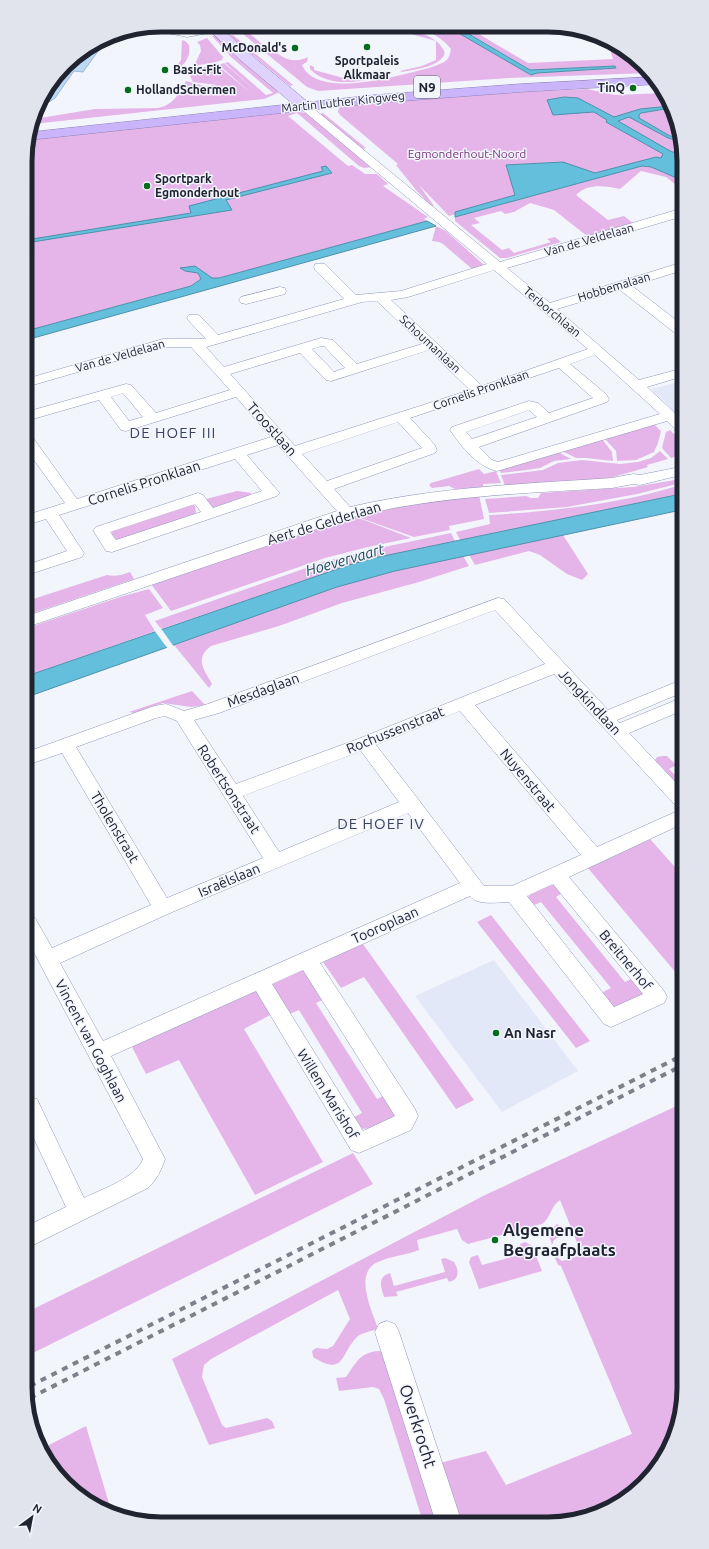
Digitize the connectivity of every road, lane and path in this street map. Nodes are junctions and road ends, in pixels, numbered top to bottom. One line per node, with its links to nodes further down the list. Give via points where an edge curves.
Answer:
1 (177, 32): 2 (street, Terborchlaan)
2 (194, 32)
3 (218, 32): 9 (main road, Terborchlaan, via 244,56)
4 (236, 32): 9 (main road, Terborchlaan)
5 (644, 75): 9 (highway, Martin Luther Kingweg / N9, via 473,84)
6 (649, 81): 7 (highway, Martin Luther Kingweg / N9)
7 (567, 85): 8 (highway, N9); 9 (highway, Martin Luther Kingweg / N9)
8 (598, 87)
9 (312, 104): 11 (highway, Martin Luther Kingweg / N9); 12 (highway, Martin Luther Kingweg / N9); 13 (street, Terborchlaan, via 381,171)
10 (342, 122): 13 (street, Terborchlaan, via 391,165)
11 (36, 128)
12 (35, 135)
13 (420, 201): 15 (street, Terborchlaan)
14 (677, 214): 15 (street, Van de Veldelaan)
15 (497, 266): 21 (street, Van de Veldelaan, via 403,294); 24 (street, Terborchlaan)
16 (320, 267): 23 (street)
17 (677, 268): 18 (street, Hobbemalaan)
18 (622, 285): 24 (street, Hobbemalaan); 27 (street)
19 (280, 291): 20 (street)
20 (262, 296): 22 (street); 26 (street)
21 (380, 297): 23 (street, Van de Veldelaan); 30 (street, Schoumanlaan)
22 (246, 300)
23 (353, 300): 26 (street, Van de Veldelaan)
24 (548, 308): 32 (street, Terborchlaan)
25 (194, 318): 28 (street)
26 (285, 320): 28 (street, Van de Veldelaan)
27 (677, 328)
28 (215, 340): 29 (street, Van de Veldelaan)
29 (196, 344): 35 (street, Troostlaan); 37 (street, Van de Veldelaan, via 163,343)
30 (431, 345): 34 (street); 39 (street, Schoumanlaan)
31 (302, 348): 34 (street, via 321,342 328,343); 34 (street, via 331,377); 35 (street)
32 (597, 350): 33 (street, Cornelis Pronklaan); 38 (street, Terborchlaan)
33 (561, 363): 39 (street, Cornelis Pronklaan); 46 (street, via 602,399)
34 (354, 369)
35 (221, 372): 40 (street, Troostlaan)
36 (677, 374): 38 (street)
37 (32, 381)
38 (637, 385): 43 (street, Terborchlaan)
39 (480, 391): 44 (street, Cornelis Pronklaan)
40 (239, 392): 45 (street); 48 (street, Troostlaan)
41 (102, 395): 42 (street); 45 (street, via 126,388); 45 (street, via 126,427)
42 (32, 415)
43 (670, 415): 47 (street, Terborchlaan); 49 (street, via 497,467 487,463)
44 (401, 417): 51 (street, Cornelis Pronklaan); 56 (street, via 430,450)
45 (152, 418)
46 (547, 418): 49 (street); 49 (street, via 529,405 459,428 457,431)
47 (677, 423)
48 (281, 439): 51 (street, Troostlaan); 52 (street, Cornelis Pronklaan)
49 (469, 445)
50 (32, 446): 57 (street)
51 (293, 452): 56 (street, Troostlaan)
52 (238, 453): 57 (street, Cornelis Pronklaan); 60 (street, via 272,493)
53 (677, 465): 55 (street, Aert de Gelderlaan)
54 (677, 472): 55 (street, Aert de Gelderlaan, via 640,480)
55 (633, 479): 59 (street, Aert de Gelderlaan, via 612,483 430,496)
56 (324, 487): 59 (street, Troostlaan)
57 (74, 505): 58 (street, Cornelis Pronklaan)
58 (50, 512): 61 (street, Cornelis Pronklaan); 62 (street, via 76,553)
59 (347, 513): 64 (street, Aert de Gelderlaan)
60 (210, 514): 60 (street, via 198,498 101,530 112,547)
61 (32, 518)
62 (32, 568)
63 (498, 603): 65 (street, Jongkindlaan); 69 (street, Mesdaglaan, via 213,709)
64 (32, 620)
65 (556, 666): 67 (street, Rochussenstraat); 70 (street, Jongkindlaan)
66 (677, 688): 70 (street)
67 (463, 703): 71 (street, Rochussenstraat); 78 (street, Nuyenstraat)
68 (677, 705): 70 (street)
69 (183, 717): 72 (street, via 166,710 154,712); 74 (street, Robertsonstraat)
70 (611, 724): 75 (street, Jongkindlaan)
71 (364, 743): 74 (street, Rochussenstraat); 76 (street)
72 (66, 745): 73 (street); 83 (street, Tholenstraat)
73 (32, 757)
74 (232, 794): 79 (street, Robertsonstraat)
75 (677, 796)
76 (412, 804): 79 (street, Israëlslaan); 81 (street)
77 (675, 819): 78 (street)
78 (594, 857): 80 (street)
79 (276, 861): 83 (street, Israëlslaan)
80 (555, 874): 82 (street); 82 (street, Breitnerhof, via 657,997 611,1018)
81 (473, 886): 82 (street, via 479,894); 86 (street, Tooroplaan)
82 (514, 894)
83 (163, 908): 85 (street, Israëlslaan)
84 (32, 931): 85 (street, Vincent van Goghlaan)
85 (48, 959): 88 (street, Vincent van Goghlaan)
86 (307, 960): 87 (street, Tooroplaan); 87 (street, Willem Marishof, via 407,1116 402,1123 359,1144)
87 (260, 981): 88 (street, Tooroplaan)
88 (98, 1052): 90 (street, Vincent van Goghlaan, via 154,1159 150,1172 140,1181)
89 (32, 1112): 90 (street)
90 (78, 1211): 91 (street)
91 (32, 1234)
92 (387, 1332): 93 (street, Overkrocht)
93 (447, 1517)

